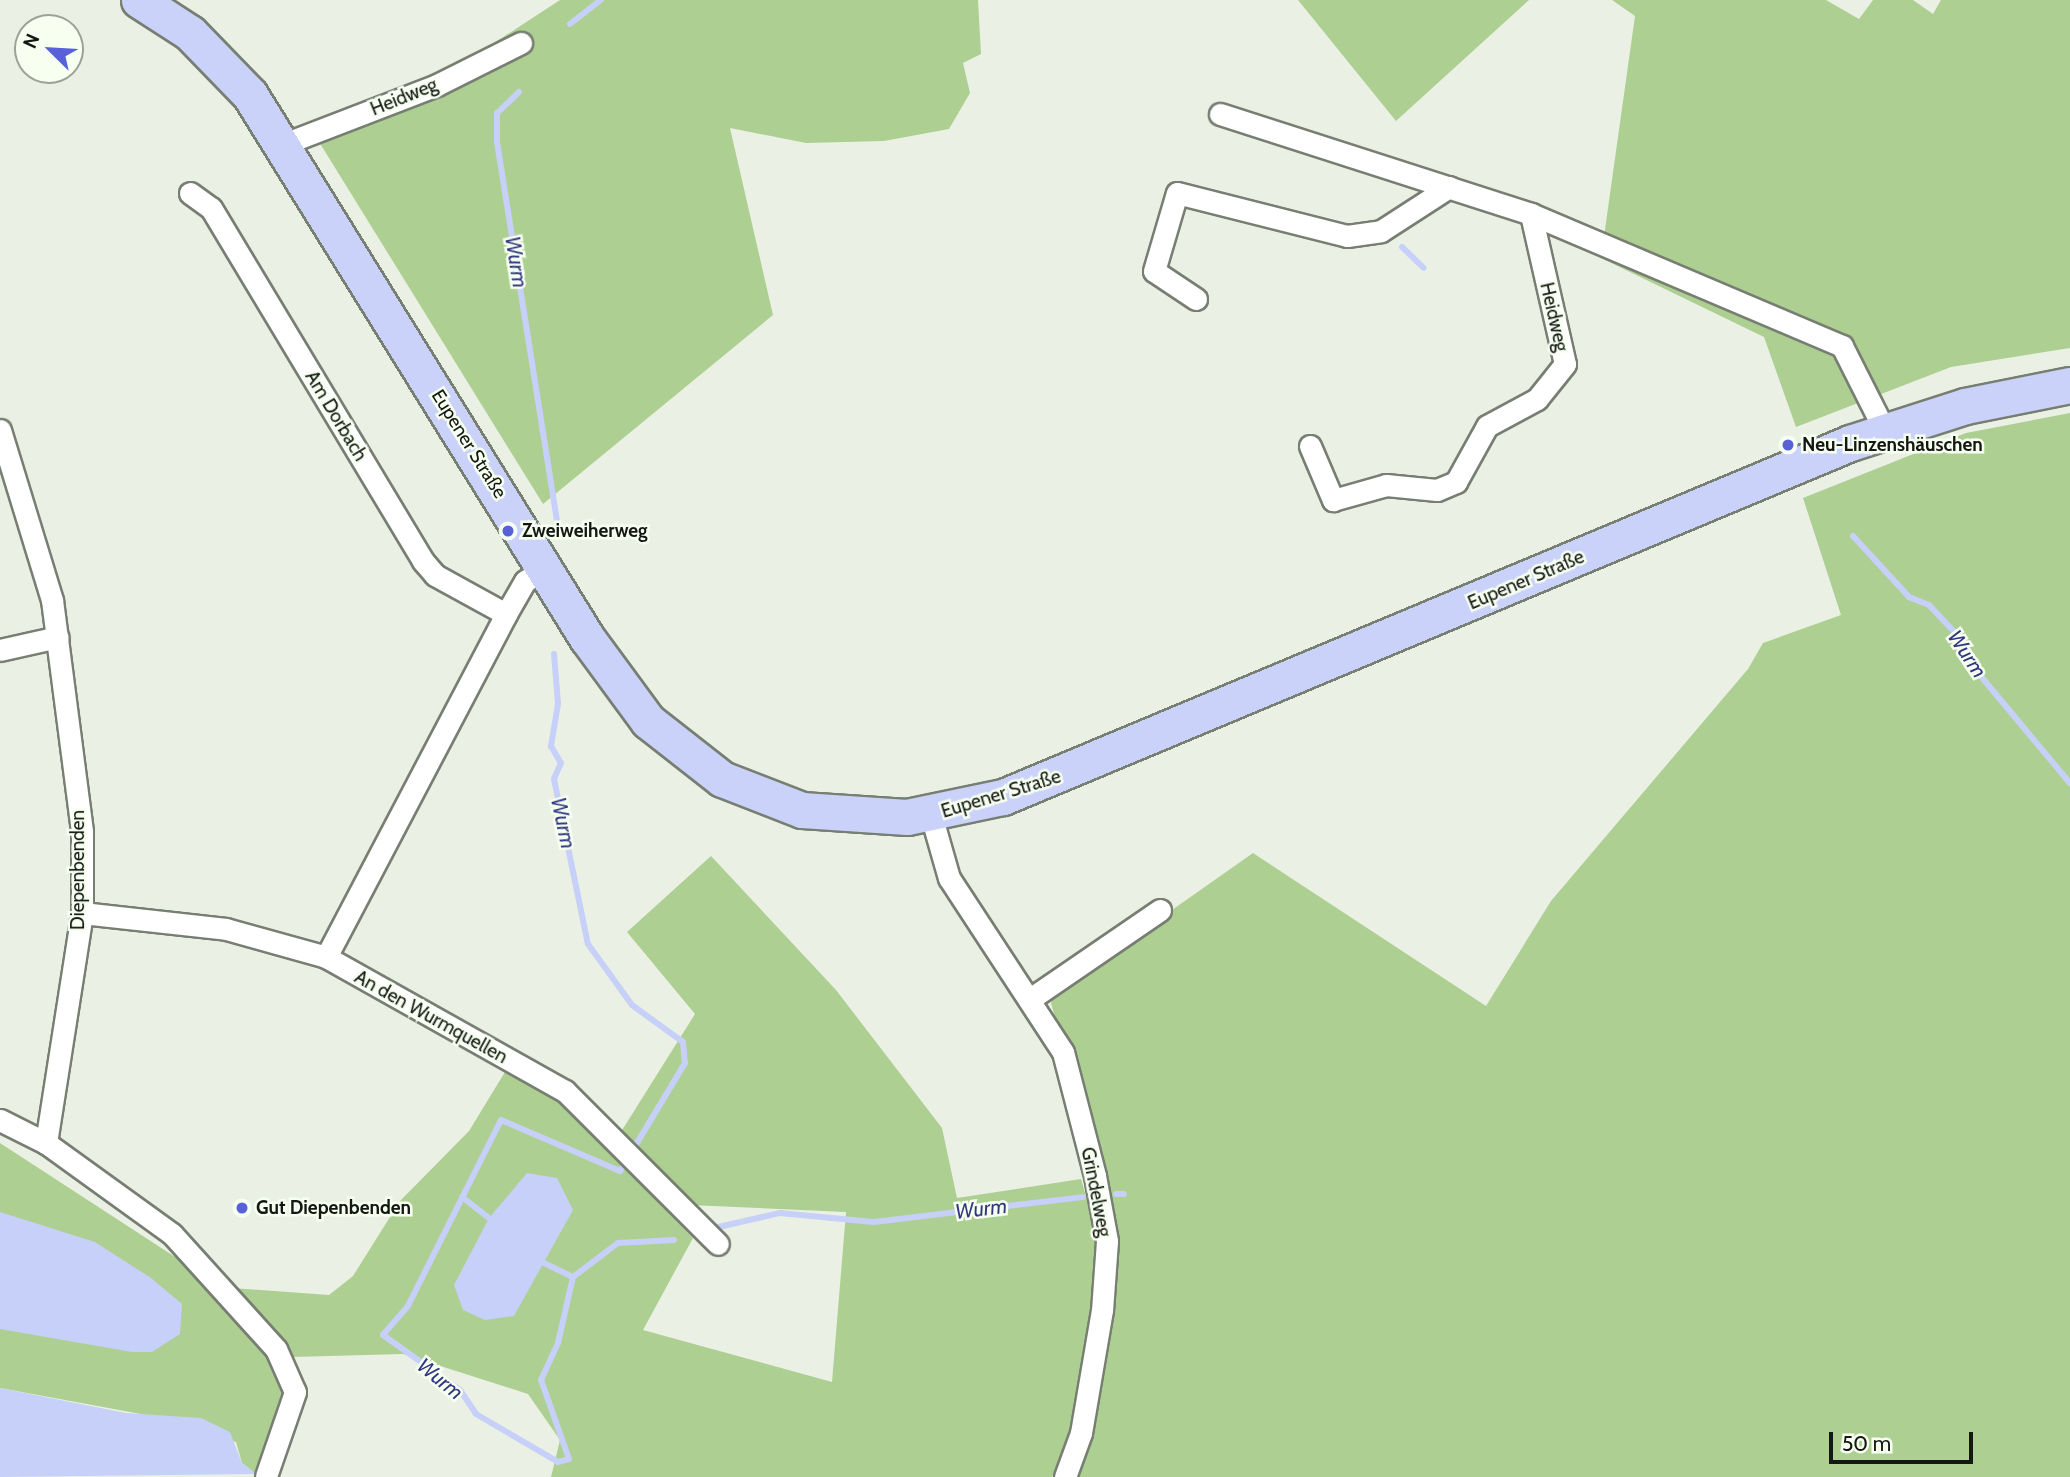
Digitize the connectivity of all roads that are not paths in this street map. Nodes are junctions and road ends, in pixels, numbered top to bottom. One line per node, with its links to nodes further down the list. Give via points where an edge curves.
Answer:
1 (139, 0): 4 (main road, Eupener Straße, via 220,60)
2 (521, 43): 4 (street, Heidweg, via 447,80)
3 (1220, 114): 5 (street)
4 (284, 144): 13 (main road, Eupener Straße)
5 (1449, 187): 7 (street); 8 (street, via 1381,231 1347,236 1177,193 1154,271)
6 (190, 192): 14 (street, Am Dorbach, via 211,208 423,561 435,575)
7 (1531, 214): 11 (street, via 1842,346); 12 (street, Heidweg, via 1564,364 1537,399 1487,426 1456,482 1437,490 1386,485 1333,500)
8 (1196, 299)
9 (2070, 385): 11 (main road, Eupener Straße)
10 (0, 430): 15 (street, Diepenbenden)
11 (1885, 430): 17 (main road, Eupener Straße, via 1061,777)
12 (1310, 446)
13 (545, 569): 14 (street, via 525,581); 17 (main road, Eupener Straße, via 648,721 722,779 813,812 878,818)
14 (506, 614): 20 (street)
15 (58, 637): 16 (street); 19 (street, Diepenbenden, via 82,832)
16 (0, 650)
17 (931, 815): 21 (street, Grindelweg, via 949,878)
18 (1160, 910): 21 (street)
19 (82, 913): 20 (street, An den Wurmquellen, via 226,929); 23 (street, Diepenbenden)
20 (326, 957): 24 (street, An den Wurmquellen, via 565,1091)
21 (1033, 997): 26 (street, Grindelweg, via 1063,1052 1107,1241 1082,1433)
22 (0, 1121): 23 (street)
23 (47, 1143): 25 (street, via 172,1234 276,1349 295,1392)
24 (718, 1244)
25 (266, 1476)
26 (1065, 1477)

